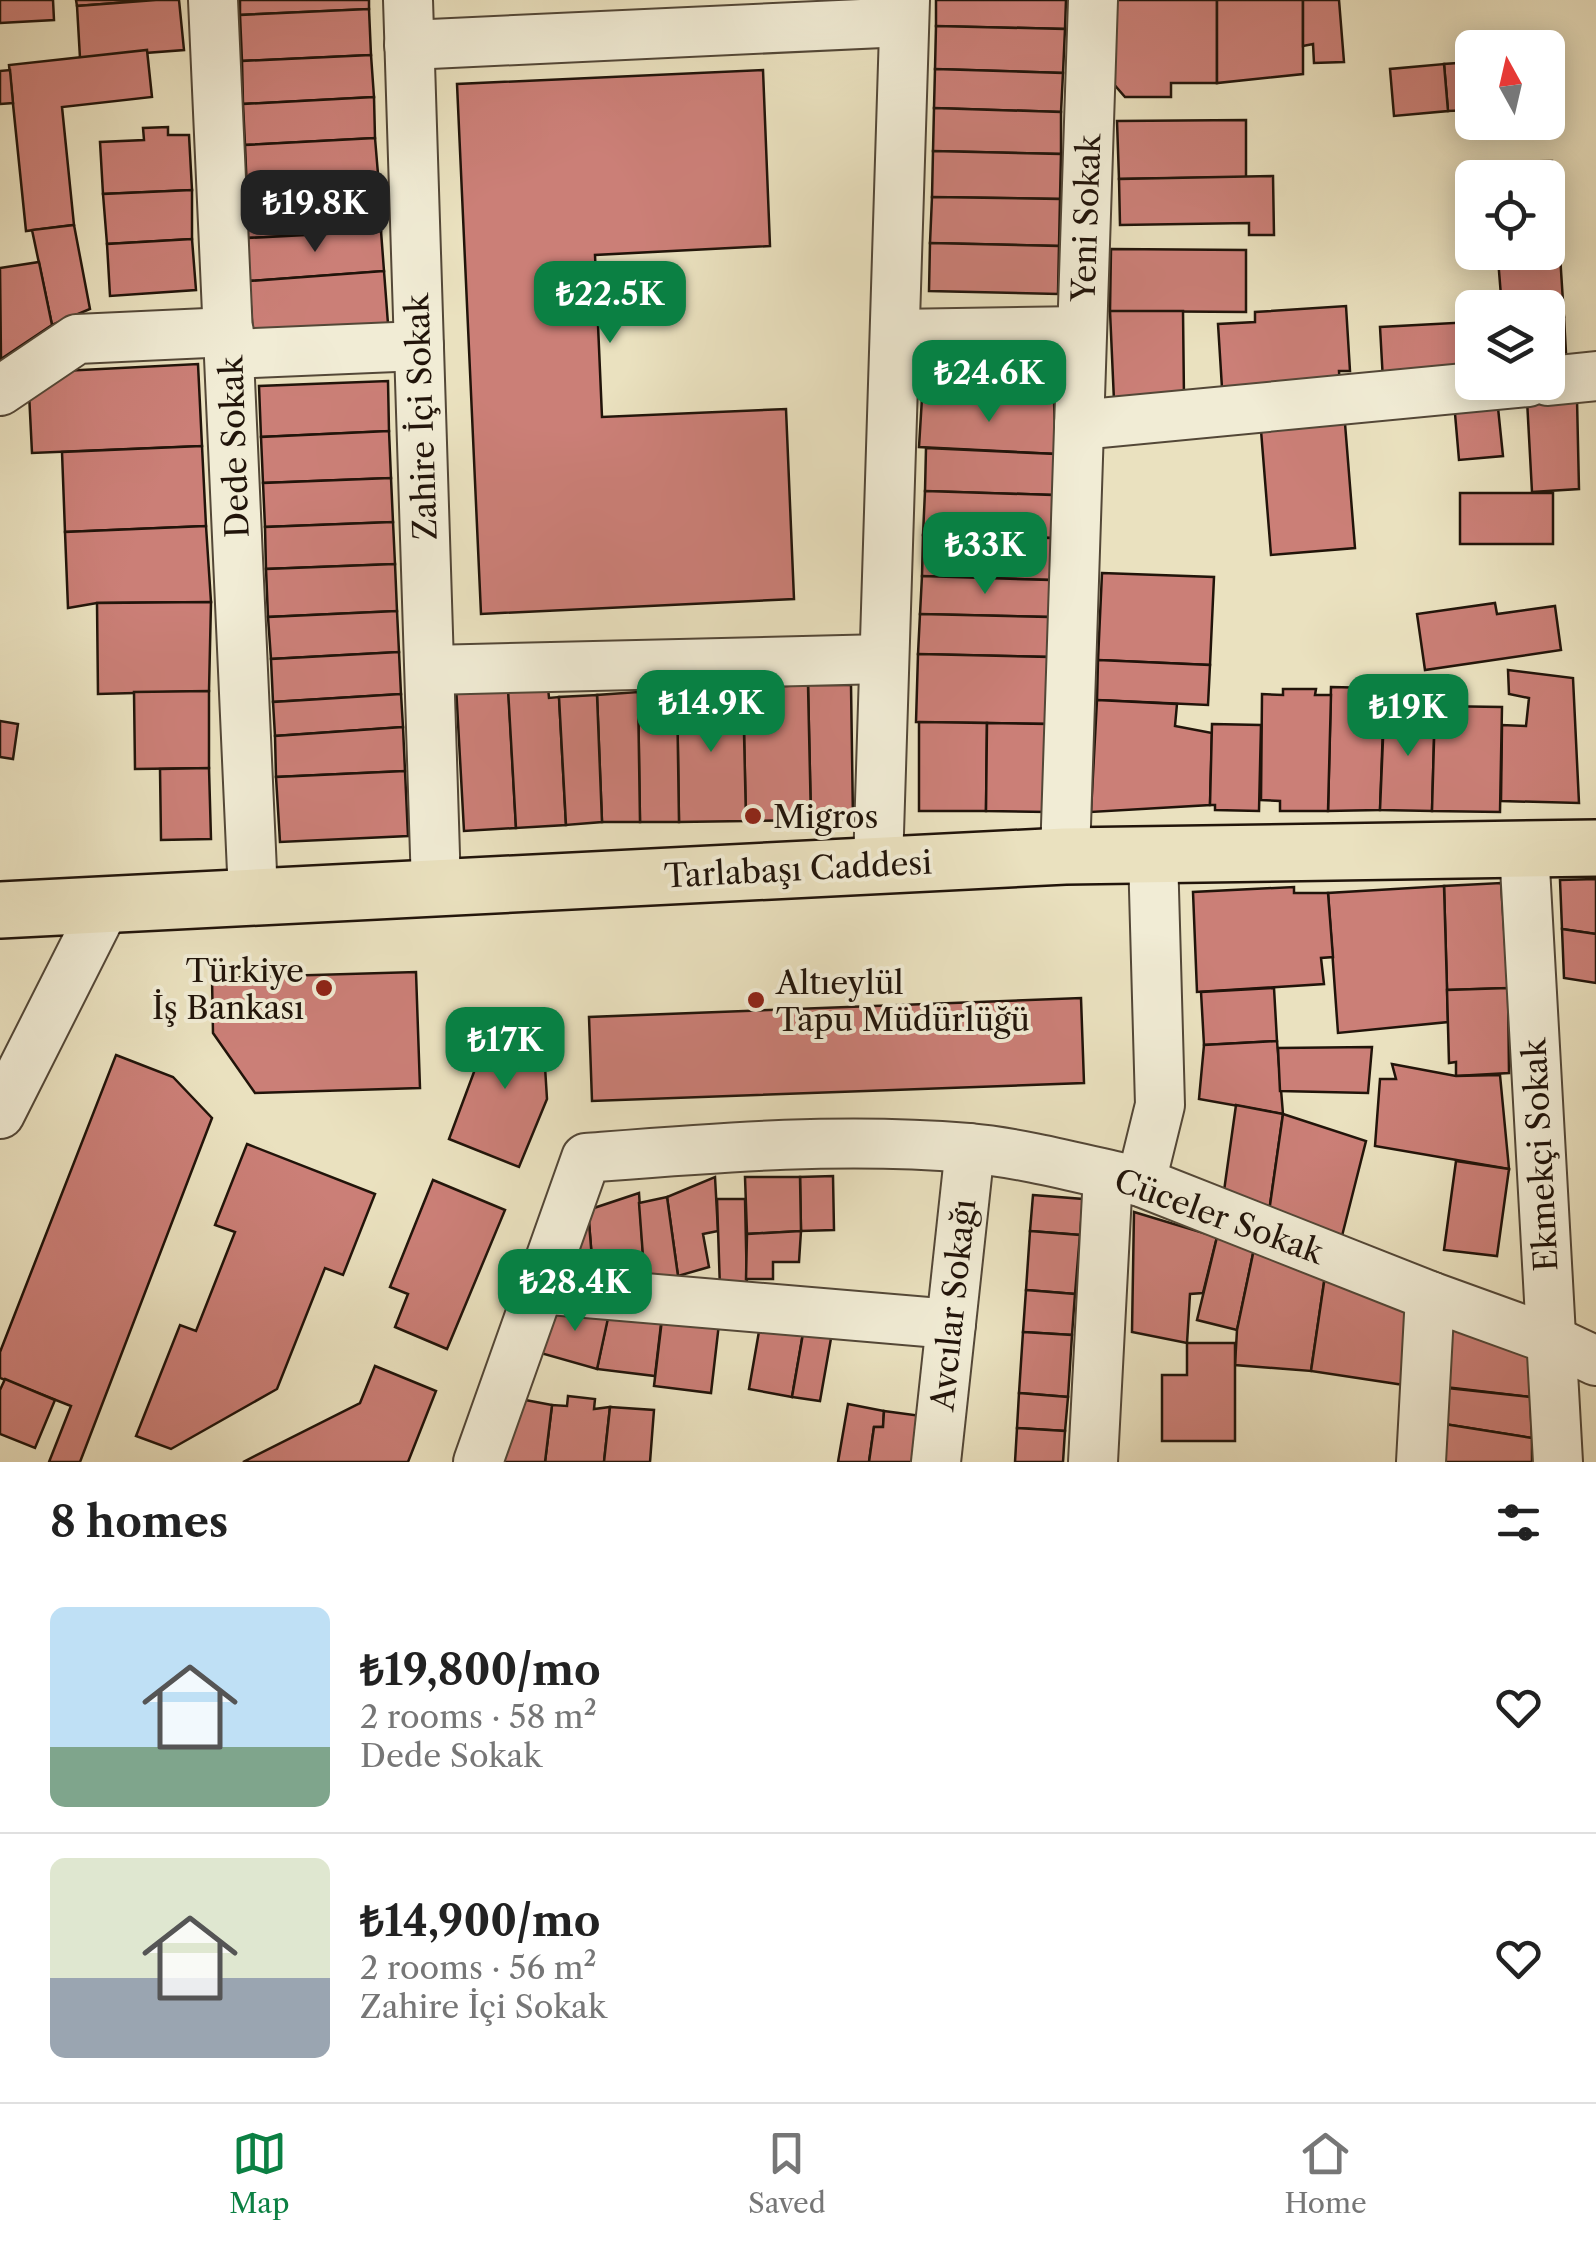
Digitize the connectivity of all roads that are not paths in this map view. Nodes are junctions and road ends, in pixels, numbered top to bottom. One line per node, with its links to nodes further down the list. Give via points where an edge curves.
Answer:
1 (213, 0): 7 (street, Dede Sokak)
2 (1093, 0): 5 (street, Yeni Sokak)
3 (905, 11): 4 (street, Zahire İçi Sokak); 6 (street, Zahire İçi Sokak)
4 (408, 22): 8 (street, Zahire İçi Sokak)
5 (1082, 331): 6 (street); 13 (street, Yeni Sokak)
6 (895, 334): 14 (street, Zahire İçi Sokak)
7 (230, 343): 8 (street); 12 (street, via 76,339); 22 (street, Dede Sokak)
8 (419, 346): 15 (street, Zahire İçi Sokak)
9 (1596, 376): 10 (street)
10 (1565, 379)
11 (1455, 389): 13 (street)
12 (0, 391)
13 (1078, 425): 19 (street, Yeni Sokak)
14 (884, 659): 15 (street); 20 (street, Zahire İçi Sokak)
15 (430, 670): 21 (street, Zahire İçi Sokak)
16 (1596, 848): 17 (main road, Tarlabaşı Caddesi)
17 (1524, 849): 18 (main road, Tarlabaşı Caddesi); 31 (street, Ekmekçi Sokak)
18 (1152, 854): 19 (main road, Tarlabaşı Caddesi); 27 (street, via 1160,1105)
19 (1066, 856): 20 (main road, Tarlabaşı Caddesi)
20 (878, 865): 21 (main road, Tarlabaşı Caddesi)
21 (436, 886): 22 (main road, Tarlabaşı Caddesi)
22 (253, 894): 23 (main road, Tarlabaşı Caddesi)
23 (106, 904): 24 (main road, Tarlabaşı Caddesi); 25 (street)
24 (0, 910)
25 (0, 1114)
26 (970, 1148): 27 (street, Cüceler Sokak); 28 (street, Cüceler Sokak, via 778,1143 586,1158); 30 (street, Avcılar Sokağı)
27 (1124, 1178): 29 (street, Cüceler Sokak); 35 (street)
28 (539, 1288): 30 (street); 33 (street)
29 (1430, 1296): 31 (street, Cüceler Sokak); 36 (street)
30 (951, 1324): 34 (street, Avcılar Sokağı)
31 (1549, 1340): 32 (street, Cüceler Sokak); 37 (street, Ekmekçi Sokak)
32 (1596, 1362)
33 (478, 1462)
34 (936, 1462)
35 (1093, 1462)
36 (1421, 1462)
37 (1558, 1462)

